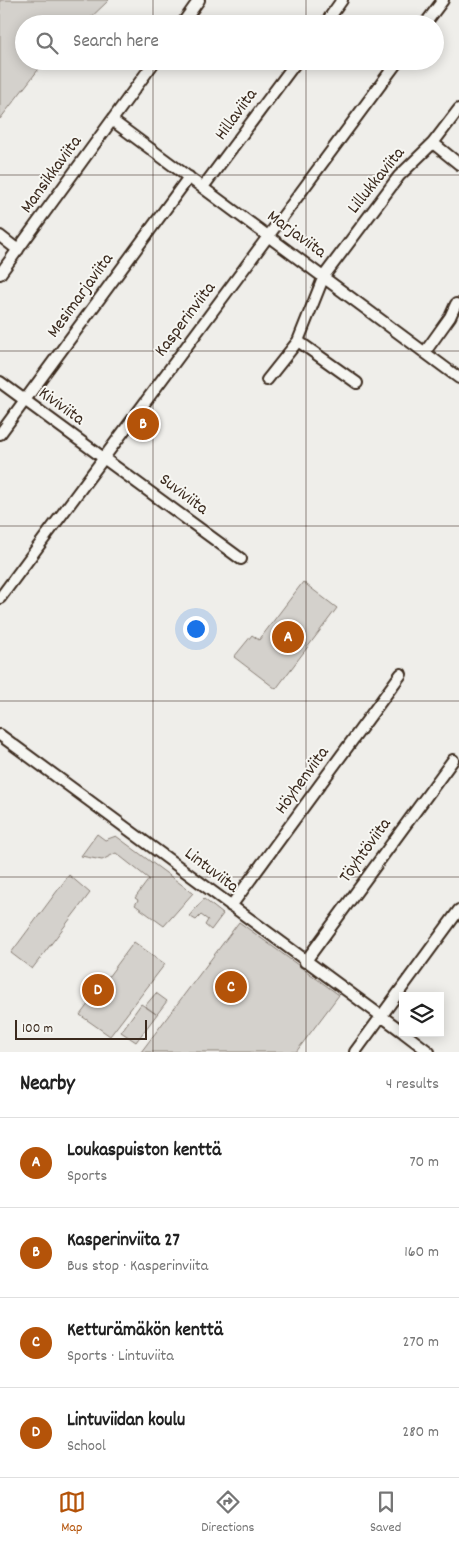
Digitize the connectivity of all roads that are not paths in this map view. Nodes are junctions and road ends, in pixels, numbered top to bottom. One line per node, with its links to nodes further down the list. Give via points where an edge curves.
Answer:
1 (199, 0): 4 (street)
2 (342, 0): 5 (street)
3 (443, 0): 6 (street)
4 (188, 15)
5 (331, 15)
6 (432, 15)
7 (149, 70): 11 (street, Mansikkaviita)
8 (290, 70): 15 (street, Hillaviita)
9 (391, 70): 16 (street, Kasperinviita)
10 (459, 109): 12 (street, Lillukkaviita)
11 (113, 121): 14 (street, Marjaviita); 18 (street, Mansikkaviita)
12 (433, 143): 13 (street); 20 (street, Lillukkaviita, via 399,176)
13 (459, 164)
14 (189, 176): 15 (street, Marjaviita); 28 (street, Mesimarjaviita)
15 (203, 187): 16 (street, Marjaviita)
16 (269, 235): 20 (street, Marjaviita); 30 (street, Kasperinviita)
17 (0, 236): 18 (street)
18 (18, 250): 19 (street, Mansikkaviita)
19 (0, 274)
20 (324, 276): 22 (street, Lillukkaviita); 23 (street, Marjaviita)
21 (456, 304): 23 (street)
22 (298, 340): 25 (street, Lillukkaviita); 27 (street)
23 (425, 352): 24 (street, Marjaviita)
24 (459, 378)
25 (268, 380)
26 (0, 382): 28 (street, Kiviviita)
27 (357, 383)
28 (25, 400): 29 (street, Mesimarjaviita); 30 (street, Kiviviita)
29 (0, 434)
30 (104, 457): 31 (street, Suviviita); 32 (street, Kasperinviita)
31 (241, 559)
32 (0, 598)
33 (401, 674): 36 (street, Höyhenviita)
34 (0, 735): 36 (street, Lintuviita)
35 (452, 760): 38 (street, Töyhtöviita)
36 (231, 906): 38 (street, Lintuviita)
37 (459, 910): 39 (street)
38 (305, 962): 39 (street, Lintuviita)
39 (381, 1016): 40 (street, Lintuviita); 42 (street)
40 (399, 1030)
41 (409, 1037): 43 (street, Lintuviita)
42 (354, 1052)
43 (430, 1052)

